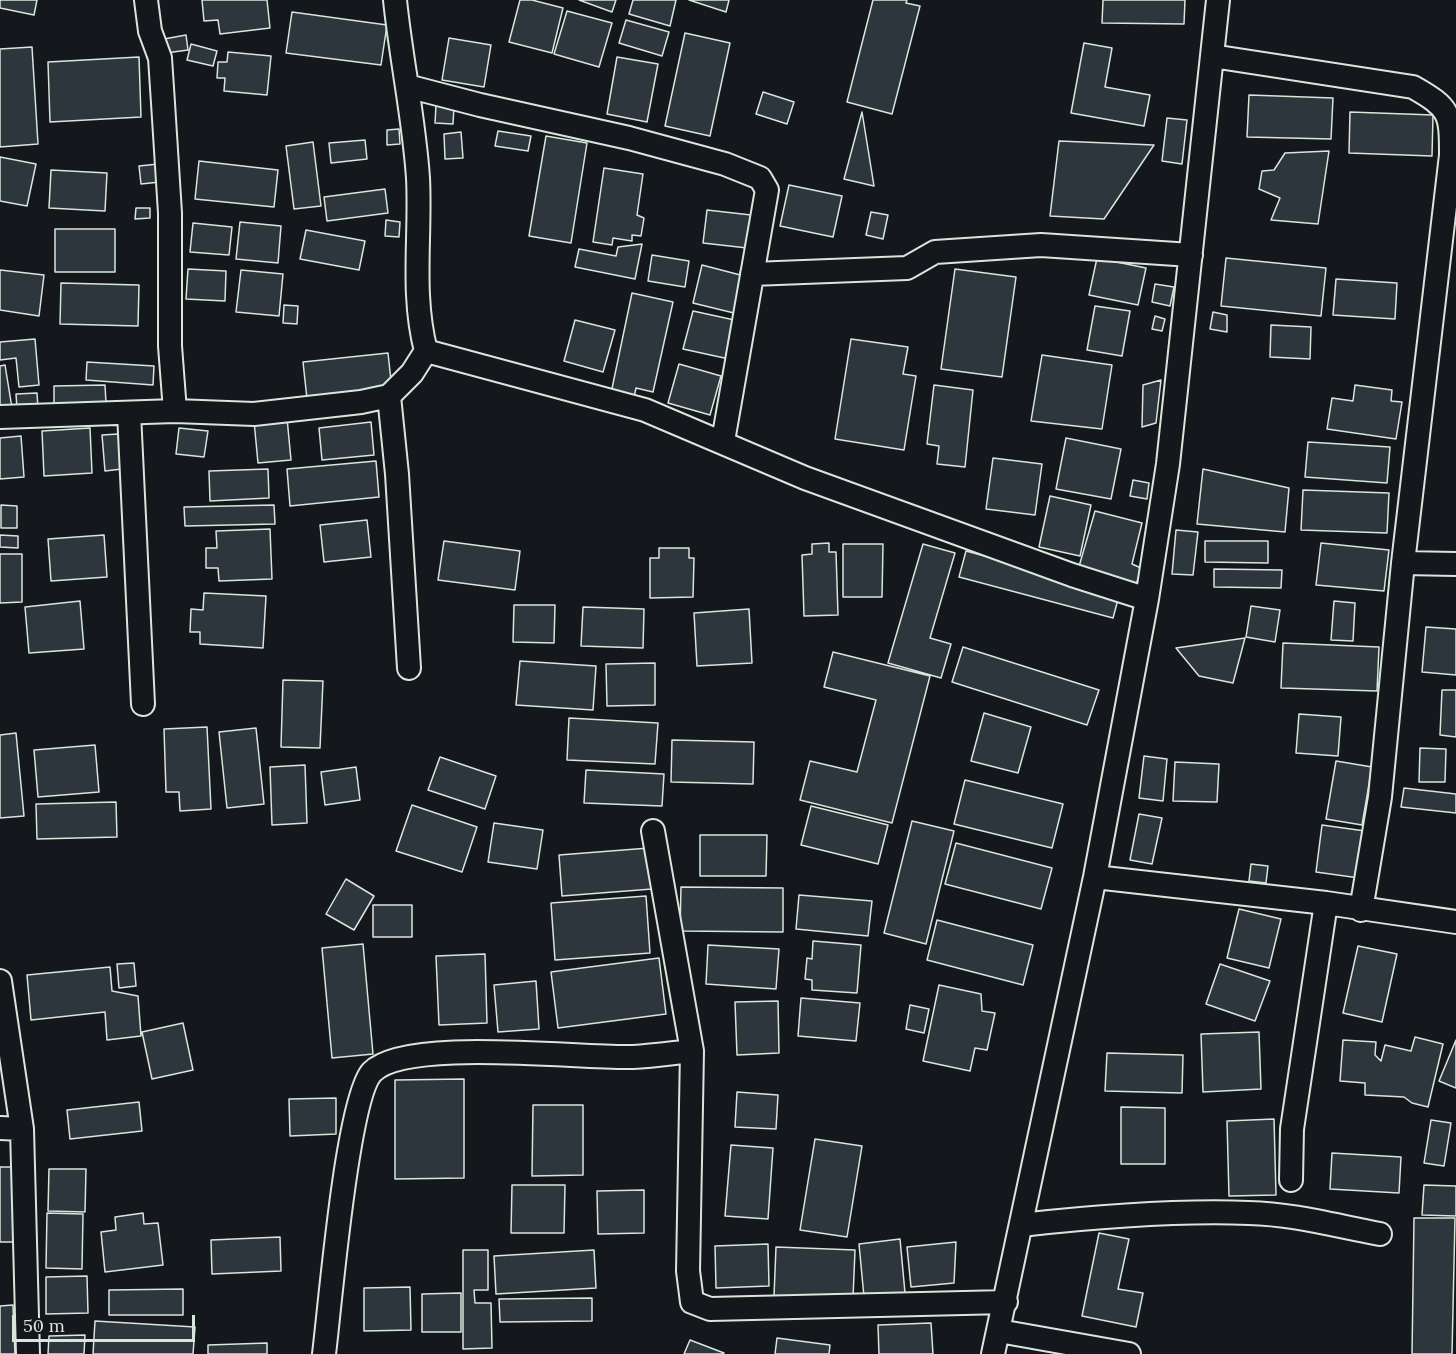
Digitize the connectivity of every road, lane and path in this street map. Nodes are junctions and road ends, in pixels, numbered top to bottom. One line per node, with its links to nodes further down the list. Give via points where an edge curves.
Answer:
1 (146, 0): 10 (street, via 150,31 160,58 170,213 170,346)
2 (395, 0): 5 (street)
3 (1218, 0): 4 (street)
4 (1212, 56): 6 (street); 14 (street, via 1413,87 1441,103 1451,123 1451,155)
5 (407, 86): 7 (street, via 629,138 752,173 767,190); 8 (street, via 418,178 419,327)
6 (1191, 255): 7 (street, via 1041,245 935,252 907,268); 16 (street, via 1168,464)
7 (752, 274): 13 (street)
8 (426, 351): 9 (street, via 412,373); 13 (street, via 645,410)
9 (389, 396): 10 (street, via 254,414); 17 (street, via 398,474)
10 (175, 411): 11 (street)
11 (129, 413): 12 (street); 18 (street)
12 (0, 417)
13 (723, 441): 16 (street, via 805,478)
14 (1402, 564): 15 (street); 22 (street, via 1380,797)
15 (1456, 564)
16 (1147, 599): 20 (street)
17 (409, 668)
18 (143, 704)
19 (653, 831): 25 (street)
20 (1095, 876): 21 (street); 28 (street)
21 (1326, 903): 22 (street); 27 (street, via 1292,1129)
22 (1361, 910): 23 (street)
23 (1456, 922)
24 (0, 981): 26 (street)
25 (692, 1050): 30 (street, via 688,1271 692,1302 710,1309); 33 (street, via 633,1057 416,1055 390,1061 372,1072 360,1096 345,1182)
26 (11, 1128): 32 (street)
27 (1290, 1180)
28 (1021, 1225): 29 (street, via 1086,1218 1249,1213 1311,1219); 30 (street)
29 (1380, 1234)
30 (1006, 1302): 31 (street)
31 (999, 1331): 34 (street); 35 (street)
32 (28, 1354)
33 (324, 1354)
34 (993, 1354)
35 (1129, 1354)

